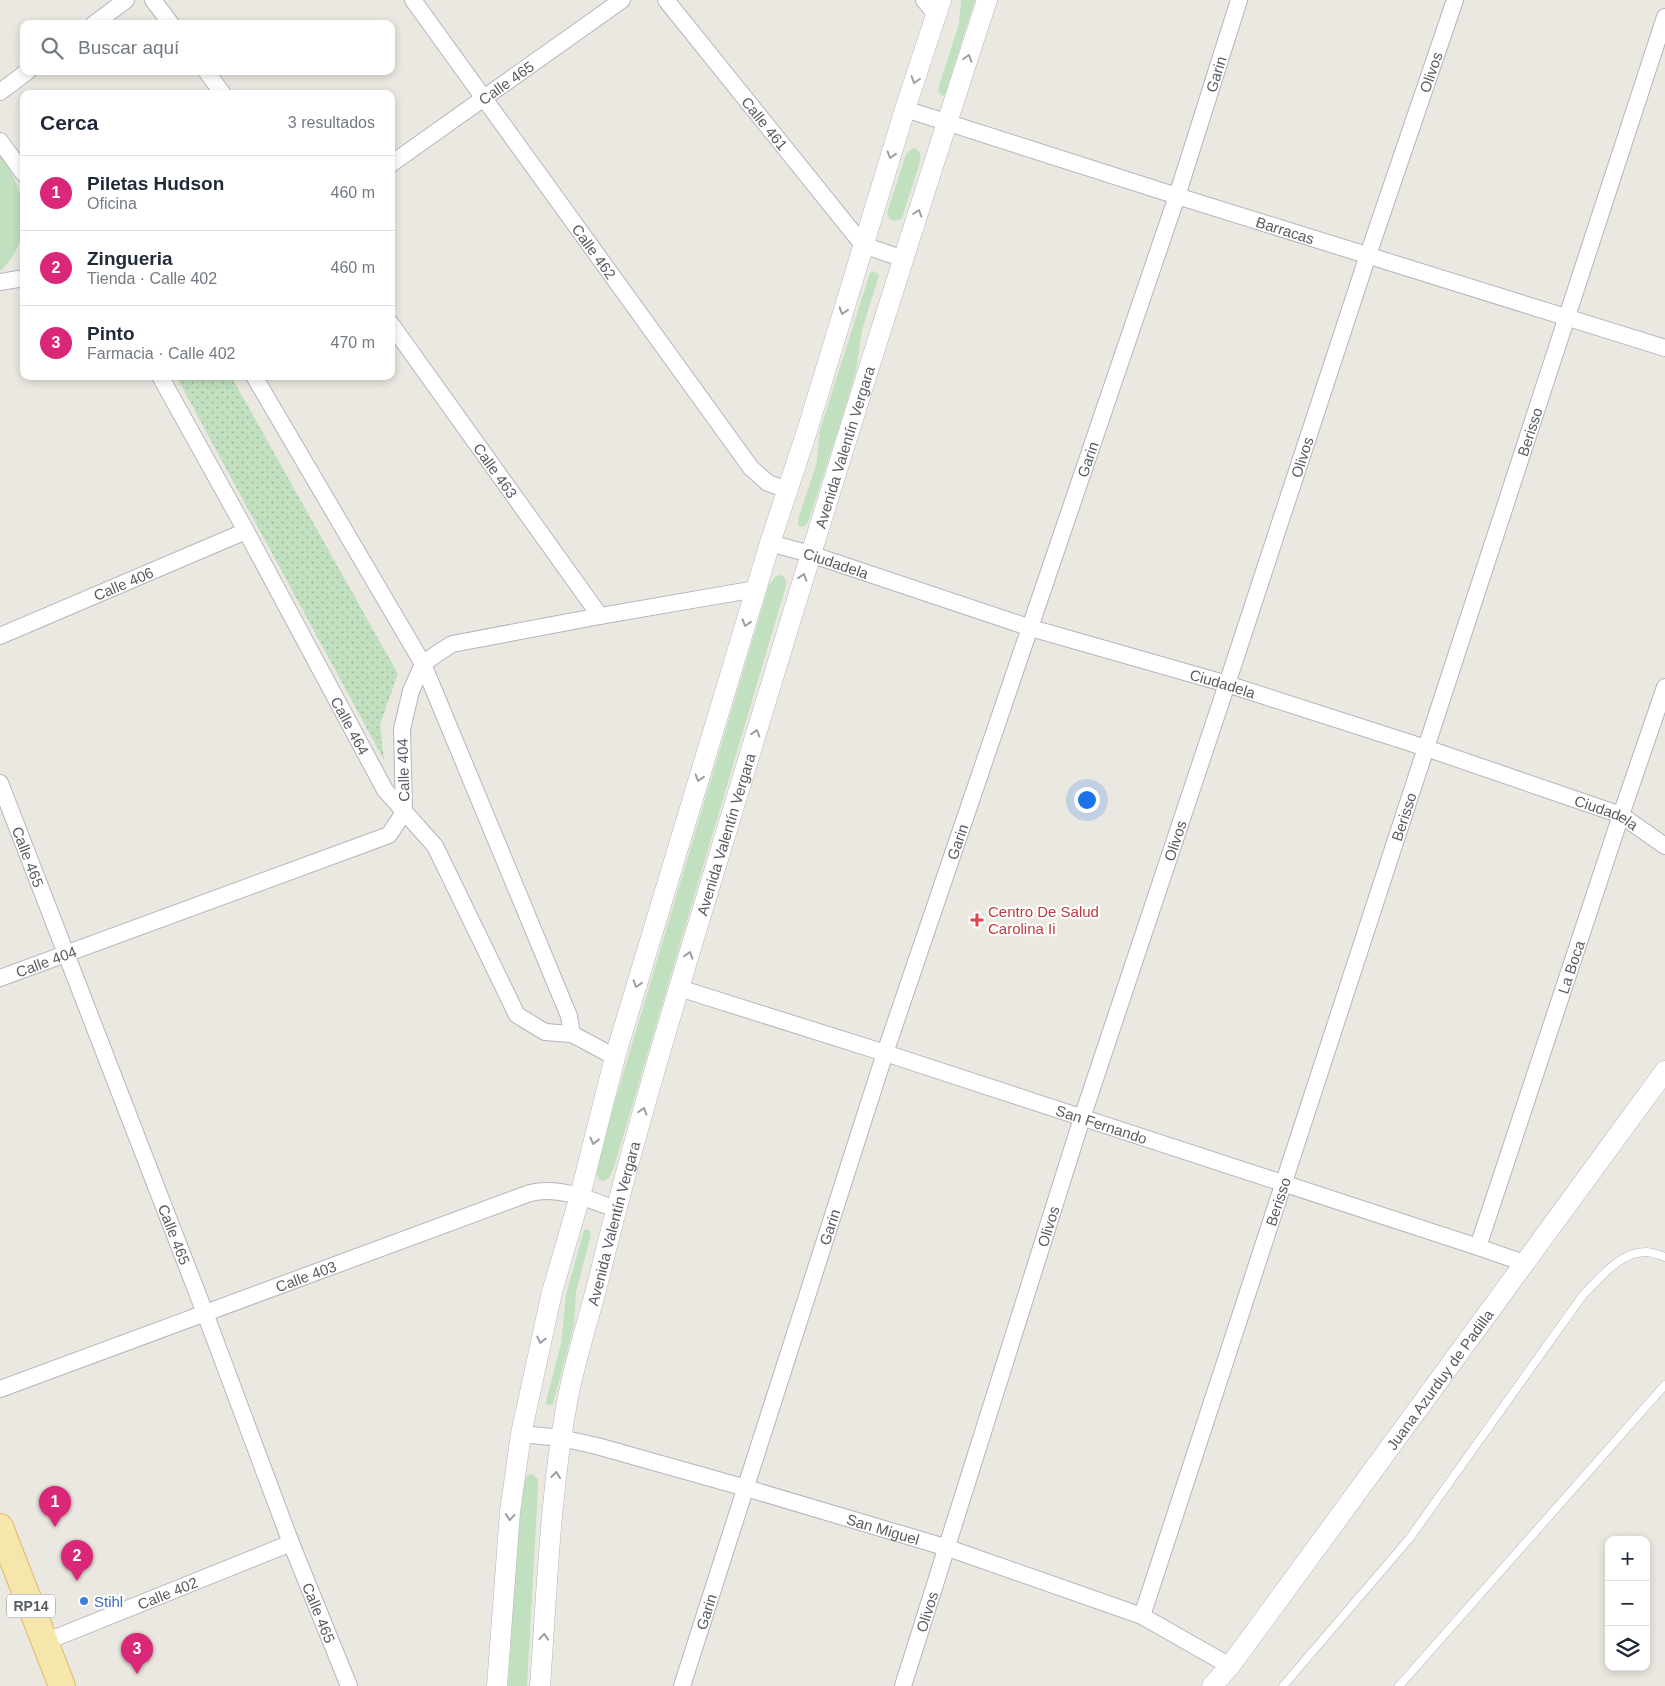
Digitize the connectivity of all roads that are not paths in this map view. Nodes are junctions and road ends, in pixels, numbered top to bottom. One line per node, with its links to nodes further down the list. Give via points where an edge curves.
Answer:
1 (126, 0): 11 (street)
2 (153, 0): 12 (street)
3 (413, 0): 17 (street, Calle 462)
4 (622, 0): 17 (street, Calle 465)
5 (666, 0): 24 (street, Calle 461)
6 (987, 0): 19 (street, Avenida Valentín Vergara, one-way to 6)
7 (1239, 0): 23 (street, Garin)
8 (1455, 0): 25 (street, Olivos)
9 (934, 5): 18 (street, one-way to 18)
10 (1665, 17): 29 (street, Berisso)
11 (99, 20)
12 (168, 20)
13 (23, 75): 16 (street)
14 (209, 75): 15 (street)
15 (220, 90)
16 (0, 92)
17 (484, 98): 21 (street, Calle 465); 34 (street, Calle 462, via 751,468 768,482)
18 (905, 109): 19 (street, Barracas); 24 (street, one-way to 24)
19 (947, 122): 23 (street, Barracas); 26 (street, Avenida Valentín Vergara, one-way to 19)
20 (0, 141): 22 (street)
21 (395, 161)
22 (20, 168)
23 (1177, 196): 25 (street, Barracas); 40 (street, Garin)
24 (863, 245): 26 (street); 34 (street, one-way to 34)
25 (1368, 256): 29 (street, Barracas); 43 (street, Olivos)
26 (904, 259): 37 (street, Avenida Valentín Vergara)
27 (20, 275): 28 (street)
28 (0, 282)
29 (1567, 317): 31 (street, Barracas); 45 (street, Berisso)
30 (395, 330): 39 (street, Calle 463)
31 (1665, 348)
32 (162, 380): 35 (street, Calle 464)
33 (256, 380): 42 (street)
34 (788, 490): 36 (street)
35 (246, 531): 41 (street, Calle 406); 47 (street, Calle 464, via 385,790)
36 (770, 543): 37 (street, Ciudadela); 38 (street)
37 (810, 554): 40 (street, Ciudadela); 52 (street, Avenida Valentín Vergara, one-way to 37)
38 (756, 589): 39 (street); 55 (street, one-way to 55)
39 (600, 616): 42 (street, via 452,644)
40 (1030, 628): 43 (street, Ciudadela); 54 (street, Garin)
41 (0, 636)
42 (423, 664): 47 (street, Calle 404, via 411,691 402,730); 53 (street, via 569,1016)
43 (1227, 684): 45 (street, Ciudadela); 57 (street, Olivos)
44 (1665, 687): 48 (street, La Boca)
45 (1426, 748): 48 (street, Ciudadela); 58 (street, Berisso)
46 (0, 783): 50 (street, Calle 465)
47 (404, 812): 50 (street, Calle 404, via 389,834); 53 (street, Calle 464, via 435,846 517,1015 545,1032)
48 (1620, 815): 49 (street, Ciudadela); 61 (street, La Boca)
49 (1665, 846)
50 (65, 954): 51 (street, Calle 404); 64 (street, Calle 465)
51 (0, 978)
52 (679, 988): 54 (street, San Fernando); 60 (street, Avenida Valentín Vergara, one-way to 52)
53 (572, 1034): 55 (street, Calle 464)
54 (885, 1053): 57 (street, San Fernando); 69 (street, Garin)
55 (615, 1057): 59 (street, one-way to 59)
56 (1665, 1071): 63 (street, Juana Azurduy de Padilla)
57 (1082, 1118): 58 (street, San Fernando); 72 (street, Olivos)
58 (1283, 1184): 61 (street, San Fernando); 73 (street, Berisso)
59 (580, 1196): 60 (street, Calle 403); 64 (street, Calle 403, via 548,1190 530,1193); 67 (street, one-way to 67, via 552,1292)
60 (615, 1209): 68 (street, Avenida Valentín Vergara, via 569,1393)
61 (1478, 1247): 63 (street, San Fernando)
62 (1665, 1257): 83 (lane, via 1647,1252 1627,1256 1584,1294 1409,1538)
63 (1524, 1263): 75 (street, Juana Azurduy de Padilla)
64 (205, 1313): 66 (street, Calle 403); 71 (street, Calle 465)
65 (1665, 1385): 84 (lane)
66 (0, 1389)
67 (521, 1434): 68 (street, San Miguel); 78 (street, one-way to 78, via 510,1512)
68 (561, 1438): 69 (street, San Miguel); 79 (street, Avenida Valentín Vergara, one-way to 68, via 555,1479)
69 (746, 1488): 72 (street, San Miguel); 80 (street, Garin)
70 (0, 1527): 74 (main road, RP14)
71 (291, 1543): 74 (street, Calle 402); 77 (street, Calle 465)
72 (948, 1548): 73 (street, San Miguel); 81 (street, Olivos)
73 (1142, 1616): 75 (street, San Miguel)
74 (45, 1642): 76 (main road, RP14)
75 (1230, 1666): 82 (street, Juana Azurduy de Padilla)
76 (62, 1686)
77 (349, 1686)
78 (497, 1686)
79 (540, 1686)
80 (682, 1686)
81 (903, 1686)
82 (1212, 1686)
83 (1283, 1686)
84 (1399, 1686)

